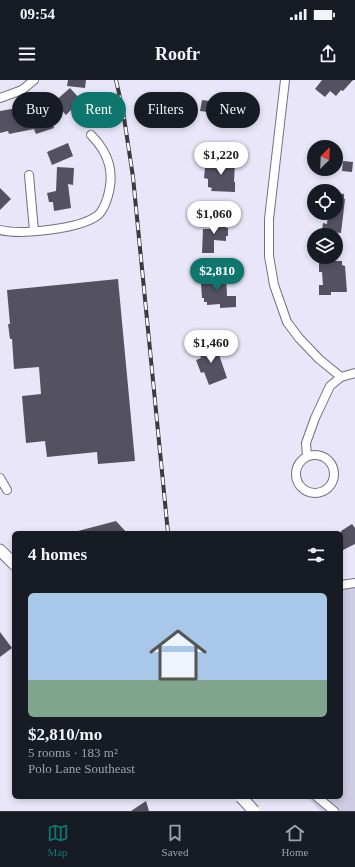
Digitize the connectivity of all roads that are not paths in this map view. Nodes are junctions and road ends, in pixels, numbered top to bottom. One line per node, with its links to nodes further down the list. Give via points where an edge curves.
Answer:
1 (34, 80): 3 (street, via 22,90)
2 (285, 80): 9 (street, via 269,219 269,256 274,285 291,328 319,359)
3 (0, 98)
4 (91, 135): 7 (street, via 104,150 111,172 112,180 104,208 90,220 65,227)
5 (29, 175): 7 (street)
6 (0, 230): 7 (street)
7 (34, 231)
8 (355, 373): 9 (street)
9 (340, 377): 10 (street, via 330,386 315,418 306,443)
10 (307, 456): 10 (street, via 297,467 298,481 302,488 311,493 325,491 334,478 331,463 323,456)
11 (0, 478): 12 (street)
12 (7, 490)
13 (0, 550): 14 (main road)
14 (12, 562)
15 (355, 583): 16 (street)
16 (343, 585)
17 (243, 799): 19 (main road, bridge)
18 (319, 799): 20 (street)
19 (254, 811)
20 (334, 811)

